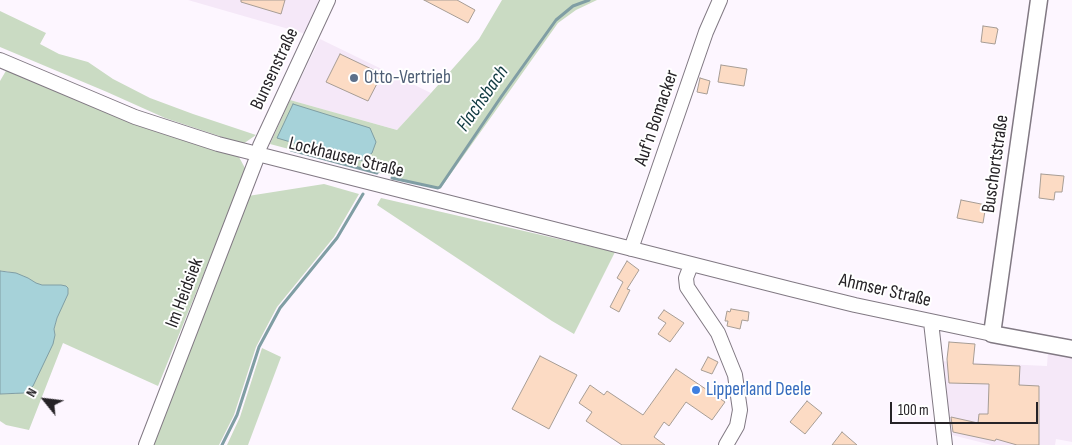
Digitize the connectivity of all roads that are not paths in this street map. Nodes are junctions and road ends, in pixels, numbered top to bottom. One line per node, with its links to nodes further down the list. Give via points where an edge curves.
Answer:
1 (328, 0): 5 (street, Bunsenstraße)
2 (720, 0): 6 (street, Auf'n Bomacker)
3 (1039, 0): 9 (main road, Buschortstraße)
4 (0, 60): 5 (street, Lockhauser Straße, via 135,117)
5 (258, 155): 6 (street, Lockhauser Straße); 11 (street, Im Heidsiek)
6 (631, 249): 7 (street, Lockhauser Straße)
7 (691, 265): 8 (street, Ahmser Straße); 12 (street, via 686,278 687,287 718,333 735,374 740,410 737,426)
8 (931, 322): 9 (street, Ahmser Straße); 13 (street)
9 (992, 334): 10 (main road, Ahmser Straße)
10 (1072, 350)
11 (146, 445)
12 (726, 445)
13 (945, 445)

